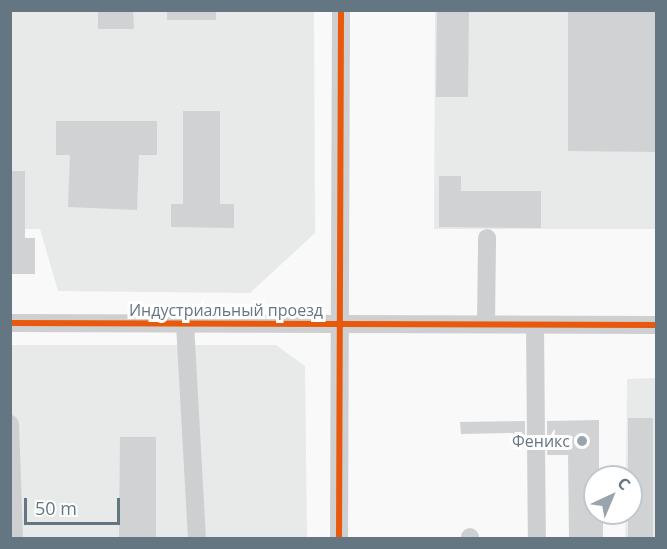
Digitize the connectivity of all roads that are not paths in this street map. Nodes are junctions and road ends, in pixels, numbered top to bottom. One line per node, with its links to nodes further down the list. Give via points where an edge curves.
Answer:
1 (341, 10): 5 (street)
2 (487, 238): 6 (street)
3 (10, 323): 4 (street, Индустриальный проезд)
4 (185, 324): 5 (street, Индустриальный проезд); 11 (street)
5 (340, 324): 6 (street, Индустриальный проезд); 12 (street)
6 (486, 324): 7 (street, Индустриальный проезд)
7 (535, 325): 8 (street, Индустриальный проезд); 13 (street)
8 (657, 325)
9 (10, 424): 10 (street)
10 (14, 538)
11 (197, 538)
12 (339, 538)
13 (537, 538)

